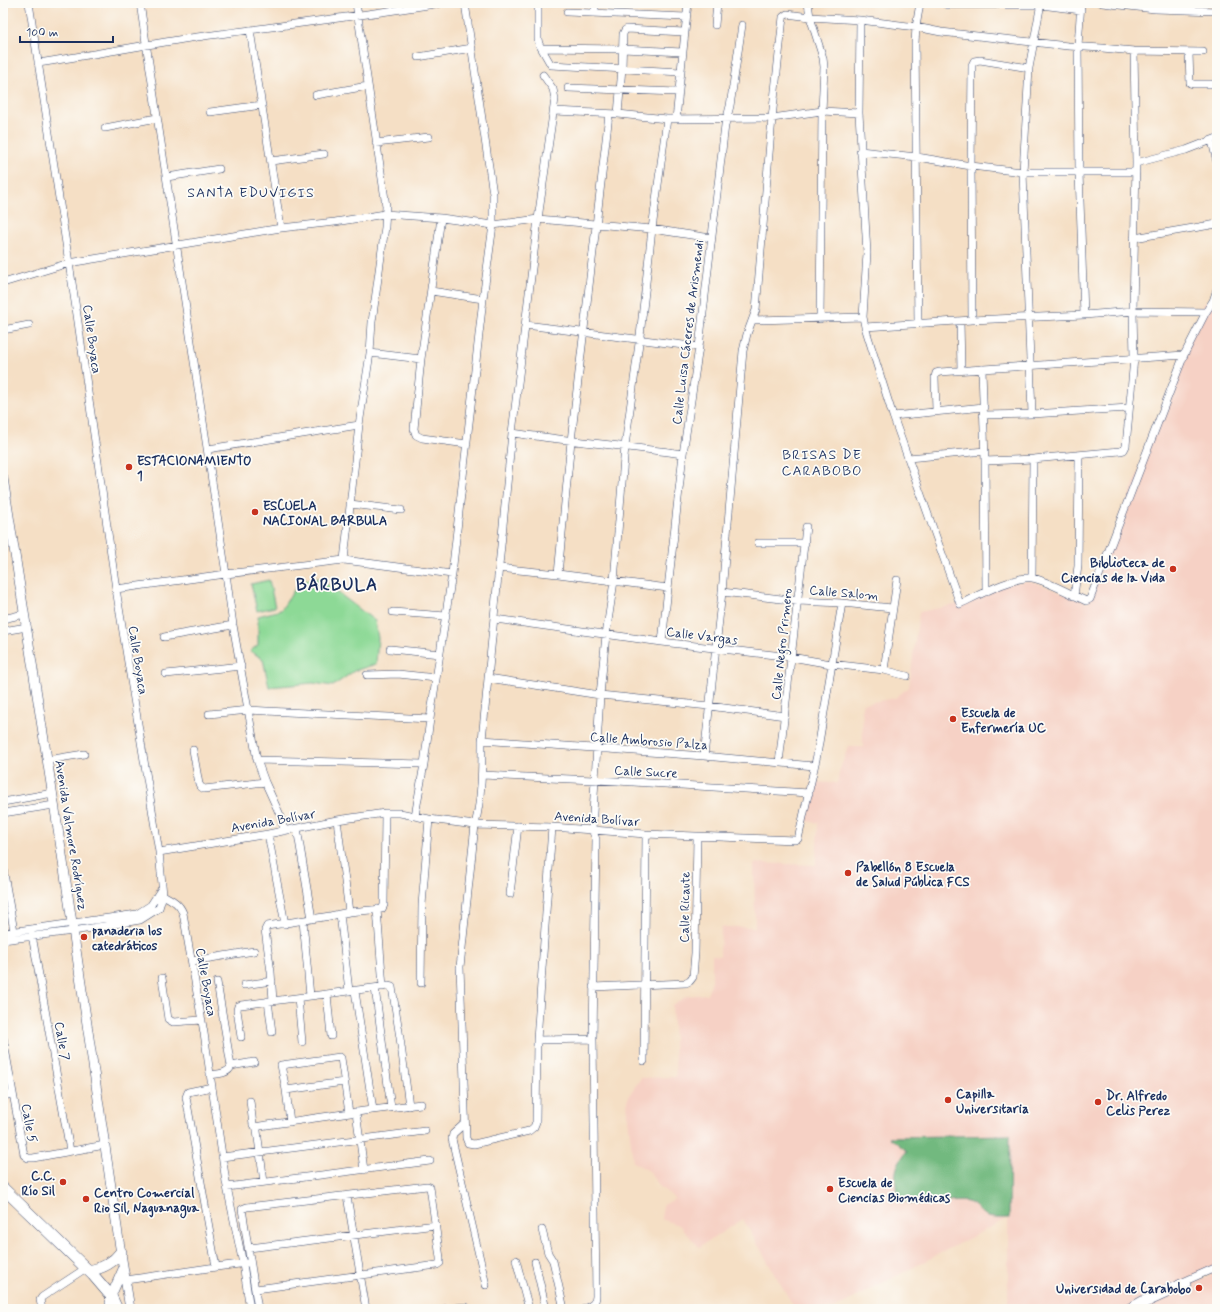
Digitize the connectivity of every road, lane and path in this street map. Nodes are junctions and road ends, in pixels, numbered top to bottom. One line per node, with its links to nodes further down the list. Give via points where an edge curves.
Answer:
1 (28, 3): 39 (street, Calle Boyaca)
2 (140, 3): 29 (street)
3 (356, 3): 19 (street)
4 (441, 3): 19 (street)
5 (465, 3): 31 (street)
6 (538, 3): 32 (street, via 538,39)
7 (595, 3): 18 (street)
8 (688, 3): 20 (street)
9 (717, 3): 23 (street)
10 (808, 3): 21 (street)
11 (920, 3): 25 (street)
12 (944, 3): 14 (street)
13 (1102, 3): 16 (street, via 1155,9)
14 (1041, 4): 15 (street); 28 (street)
15 (1081, 6): 30 (street)
16 (1217, 11)
17 (567, 12): 18 (street)
18 (595, 12): 20 (street)
19 (357, 15): 26 (street); 45 (street)
20 (686, 17): 27 (street)
21 (810, 18): 22 (street); 52 (street, via 823,58); 59 (street, via 787,14 783,17)
22 (860, 20): 25 (street); 54 (street)
23 (716, 25)
24 (742, 25): 58 (street, Calle Luisa Cáceres de Arismendi)
25 (916, 27): 28 (street); 68 (street)
26 (250, 30): 29 (street); 50 (street)
27 (684, 32): 33 (street, via 627,29 623,34); 35 (street)
28 (1034, 43): 30 (street); 41 (street)
29 (147, 45): 39 (street); 57 (street)
30 (1078, 46): 34 (street); 75 (street)
31 (472, 48): 38 (street); 82 (street, via 493,194)
32 (542, 48): 33 (street); 40 (street, via 549,63 554,66)
33 (623, 49): 35 (street); 40 (street)
34 (1134, 51): 37 (street); 71 (street)
35 (682, 52): 42 (street)
36 (1203, 52): 37 (street)
37 (1189, 53): 44 (street, via 1190,83)
38 (418, 57)
39 (38, 63): 89 (street, Calle Boyaca)
40 (622, 68): 42 (street); 47 (street)
41 (1029, 68): 72 (street, via 974,61); 74 (street)
42 (681, 72): 48 (street)
43 (543, 75): 51 (street, via 553,89)
44 (1217, 84)
45 (368, 86): 49 (street); 65 (street)
46 (568, 88): 47 (street)
47 (619, 89): 48 (street); 56 (street)
48 (678, 92): 61 (street)
49 (316, 95)
50 (262, 105): 53 (street); 69 (street)
51 (554, 111): 55 (street); 80 (street)
52 (822, 111): 54 (street); 59 (street); 100 (street)
53 (210, 112)
54 (859, 113): 66 (street)
55 (609, 114): 56 (street); 83 (street)
56 (618, 114): 60 (street)
57 (157, 118): 62 (street); 77 (street)
58 (726, 118): 59 (street); 61 (street); 86 (street, Calle Luisa Cáceres de Arismendi)
59 (772, 118): 101 (street, via 756,310)
60 (667, 119): 61 (street); 85 (street)
61 (676, 119)
62 (105, 128)
63 (429, 136): 65 (street)
64 (1214, 139): 70 (street); 71 (street, via 1186,150)
65 (376, 143): 78 (street)
66 (860, 151): 68 (street); 98 (street, via 867,253)
67 (324, 154): 69 (street)
68 (917, 157): 72 (street); 104 (street)
69 (271, 161): 84 (street)
70 (1217, 162)
71 (1136, 163): 76 (street)
72 (971, 166): 74 (street); 102 (street)
73 (219, 169): 77 (street)
74 (1023, 172): 75 (street); 99 (street)
75 (1079, 172): 76 (street); 97 (street)
76 (1136, 172): 87 (street)
77 (167, 176): 88 (street)
78 (385, 214): 79 (street); 84 (street); 112 (street)
79 (441, 218): 82 (street); 92 (street)
80 (538, 219): 82 (street); 83 (street); 106 (street)
81 (1217, 224): 87 (street)
82 (493, 225): 93 (street)
83 (596, 225): 85 (street); 109 (street)
84 (281, 228): 88 (street)
85 (652, 229): 86 (street); 110 (street)
86 (711, 238): 111 (street, Calle Luisa Cáceres de Arismendi)
87 (1134, 238): 95 (street)
88 (177, 244): 89 (street); 130 (street)
89 (69, 264): 90 (street); 153 (street, Calle Boyaca)
90 (3, 283)
91 (1217, 289): 94 (street)
92 (431, 290): 93 (street); 115 (street)
93 (483, 299): 128 (street)
94 (1215, 301): 96 (street)
95 (1133, 311): 96 (street); 97 (street); 114 (street)
96 (1206, 312): 113 (street)
97 (1084, 315): 99 (street)
98 (863, 317): 100 (street); 107 (street)
99 (1028, 318): 102 (street); 116 (street)
100 (820, 319): 101 (street)
101 (753, 320): 154 (street, via 744,351)
102 (972, 320): 103 (street)
103 (960, 321): 104 (street); 117 (street)
104 (918, 324): 107 (street)
105 (30, 325): 108 (street)
106 (526, 325): 109 (street); 126 (street)
107 (865, 327): 124 (street)
108 (3, 330)
109 (584, 332): 110 (street); 127 (street)
110 (639, 340): 111 (street); 129 (street)
111 (699, 347): 132 (street, Calle Luisa Cáceres de Arismendi)
112 (370, 353): 115 (street); 125 (street)
113 (1184, 355): 114 (street); 156 (street, via 1090,599 1086,601)
114 (1134, 358): 116 (street); 120 (street)
115 (421, 359): 128 (street, via 414,430 416,435)
116 (1030, 366): 118 (street); 122 (street)
117 (961, 370): 118 (street); 121 (street, via 936,373)
118 (982, 370): 119 (street)
119 (984, 407): 121 (street); 123 (street)
120 (1129, 408): 122 (street); 133 (street, via 1124,450)
121 (936, 411): 124 (street)
122 (1032, 414): 123 (street)
123 (983, 415): 131 (street)
124 (893, 416): 134 (street)
125 (359, 425): 130 (street); 138 (street)
126 (512, 433): 127 (street); 145 (street)
127 (571, 441): 129 (street); 148 (street)
128 (467, 444): 147 (street)
129 (625, 446): 132 (street); 151 (street)
130 (208, 449): 146 (street)
131 (985, 451): 134 (street); 136 (street)
132 (683, 454): 152 (street, Calle Luisa Cáceres de Arismendi)
133 (1079, 456): 135 (street); 156 (street, via 1078,566)
134 (908, 458): 155 (street, via 960,604)
135 (1033, 459): 136 (street); 149 (street)
136 (985, 461): 155 (street)
137 (3, 478): 140 (street, Avenida Valmore Rodríguez)
138 (350, 504): 139 (street); 144 (street)
139 (401, 510)
140 (6, 512): 161 (street, Avenida Valmore Rodríguez)
141 (806, 527): 143 (street, Calle Negro Primero)
142 (758, 543): 143 (street)
143 (805, 543): 157 (street, Calle Negro Primero)
144 (344, 560): 146 (street); 147 (street)
145 (499, 568): 148 (street); 164 (street)
146 (226, 574): 153 (street); 165 (street)
147 (452, 574): 162 (street)
148 (558, 574): 151 (street)
149 (1032, 578): 155 (street, via 1009,582); 156 (street)
150 (896, 580): 159 (street)
151 (614, 581): 152 (street); 168 (street)
152 (668, 588): 170 (street, Calle Luisa Cáceres de Arismendi)
153 (116, 589): 220 (street, Calle Boyaca)
154 (722, 592): 157 (street, Calle Salom); 172 (street)
155 (986, 592)
156 (1074, 596)
157 (798, 601): 158 (street, Calle Salom); 174 (street, Calle Negro Primero)
158 (842, 603): 159 (street, Calle Salom); 175 (street, Avenida Bolívar)
159 (892, 608): 177 (street)
160 (394, 612): 162 (street)
161 (24, 614): 163 (street); 166 (street, Avenida Valmore Rodríguez)
162 (446, 616): 173 (street)
163 (3, 619)
164 (494, 619): 168 (street, Calle Vargas); 182 (street)
165 (233, 625): 169 (street); 176 (street)
166 (26, 627): 167 (street); 194 (street, Avenida Valmore Rodríguez)
167 (3, 631)
168 (606, 634): 170 (street, Calle Vargas); 183 (street)
169 (164, 637)
170 (662, 642): 172 (street, Calle Vargas)
171 (390, 649): 173 (street)
172 (716, 649): 174 (street, Calle Vargas); 184 (street)
173 (440, 654): 181 (street)
174 (791, 657): 175 (street, Calle Vargas); 187 (street, Calle Negro Primero)
175 (831, 664): 177 (street, Calle Vargas); 198 (street, Avenida Bolívar)
176 (241, 666): 178 (street); 185 (street)
177 (884, 670): 180 (street, Calle Vargas)
178 (166, 674)
179 (367, 675): 181 (street, via 398,674)
180 (907, 676)
181 (436, 678): 188 (street)
182 (488, 678): 183 (street); 189 (street)
183 (600, 695): 184 (street); 190 (street)
184 (709, 706): 187 (street); 193 (street)
185 (249, 710): 186 (street); 188 (street); 195 (street)
186 (209, 714)
187 (785, 716): 197 (street, Calle Negro Primero)
188 (430, 719): 196 (street)
189 (482, 740): 190 (street, Calle Ambrosio Palza); 199 (street)
190 (597, 748): 193 (street, Calle Ambrosio Palza); 200 (street)
191 (193, 750): 201 (street, via 201,787 204,789)
192 (84, 754): 194 (street)
193 (704, 756): 197 (street, Calle Ambrosio Palza)
194 (47, 760): 202 (street, Avenida Valmore Rodríguez)
195 (257, 760): 196 (street); 201 (street)
196 (424, 764): 208 (street)
197 (779, 764): 198 (street, Calle Ambrosio Palza)
198 (814, 766): 203 (street, Avenida Bolívar)
199 (482, 775): 200 (street, Calle Sucre); 211 (street, via 479,811)
200 (594, 780): 203 (street, Calle Sucre); 215 (street)
201 (265, 782): 216 (street, via 280,812)
202 (52, 793): 204 (street); 205 (street, Avenida Valmore Rodríguez)
203 (809, 793): 219 (street, Avenida Bolívar, via 798,839)
204 (3, 802)
205 (54, 805): 206 (street); 230 (street, Avenida Valmore Rodríguez)
206 (3, 813)
207 (385, 813): 208 (street, Avenida Bolívar); 210 (street, Avenida Bolívar); 224 (street, via 384,905 382,909)
208 (414, 816): 209 (street, Avenida Bolívar)
209 (429, 819): 211 (street, Avenida Bolívar); 240 (street, via 422,905)
210 (337, 820): 214 (street, Avenida Bolívar); 225 (street)
211 (475, 825): 212 (street, Avenida Bolívar); 275 (street, via 460,967)
212 (518, 826): 213 (street, Avenida Bolívar); 223 (street)
213 (552, 827): 215 (street, Avenida Bolívar); 257 (street)
214 (297, 828): 216 (street, Avenida Bolívar); 227 (street)
215 (592, 830): 218 (street, Avenida Bolívar); 244 (street, via 596,839)
216 (284, 831): 217 (street, Avenida Bolívar)
217 (268, 834): 220 (street, Avenida Bolívar); 229 (street)
218 (646, 834): 219 (street, Avenida Bolívar); 241 (street)
219 (697, 837): 241 (street, Calle Ricaute, via 695,953 692,977 686,983)
220 (159, 852): 222 (street, Calle Boyaca)
221 (3, 868): 231 (street)
222 (163, 891): 230 (street, via 159,908 140,920); 236 (street, Calle Boyaca, via 180,906 183,913)
223 (510, 894)
224 (377, 909): 225 (street); 243 (street)
225 (349, 912): 226 (street)
226 (340, 914): 227 (street); 246 (street)
227 (312, 919): 228 (street)
228 (303, 921): 229 (street); 248 (street)
229 (285, 924): 238 (street, via 266,928)
230 (72, 928): 231 (street); 233 (street); 279 (street, Avenida Valmore Rodríguez)
231 (14, 931): 232 (street)
232 (3, 933)
233 (32, 935): 234 (street); 280 (street, Calle 7)
234 (3, 940)
235 (254, 951): 236 (street)
236 (192, 961): 251 (street, Calle Boyaca)
237 (162, 978): 251 (street, via 168,1019 173,1022)
238 (272, 981): 242 (street); 250 (street)
239 (217, 982): 261 (street)
240 (421, 983)
241 (644, 984): 244 (street); 259 (street)
242 (244, 985)
243 (383, 987): 245 (street); 270 (street, via 392,987 393,990)
244 (593, 987): 256 (street)
245 (375, 988): 246 (street); 271 (street)
246 (352, 991): 247 (street); 272 (street)
247 (327, 994): 248 (street); 253 (street)
248 (310, 996): 249 (street)
249 (298, 998): 250 (street); 258 (street)
250 (271, 1001): 252 (street); 255 (street, via 238,1006)
251 (202, 1020): 262 (street, Calle Boyaca)
252 (272, 1032)
253 (331, 1036)
254 (3, 1037): 266 (street, Calle 5)
255 (241, 1037)
256 (593, 1039): 257 (street); 311 (street, via 596,1300)
257 (537, 1040): 275 (street, via 534,1127 529,1131 474,1144 468,1143)
258 (302, 1042)
259 (644, 1061)
260 (254, 1062): 261 (street)
261 (231, 1066): 262 (street, via 228,1071)
262 (210, 1075): 264 (street, Calle Boyaca)
263 (344, 1082): 265 (street); 265 (street, via 340,1057 283,1064 281,1067); 273 (street)
264 (212, 1087): 282 (street, Calle Boyaca); 298 (street, via 188,1092 186,1097)
265 (286, 1090): 274 (street)
266 (13, 1094): 267 (street); 280 (street, Calle 5, via 24,1155 32,1158)
267 (3, 1096)
268 (250, 1101): 276 (street, via 253,1125)
269 (421, 1104): 270 (street)
270 (409, 1106): 271 (street)
271 (390, 1108): 272 (street)
272 (373, 1110): 273 (street)
273 (352, 1113): 274 (street); 278 (street)
274 (290, 1122): 276 (street)
275 (465, 1124): 305 (street, via 453,1134 452,1139)
276 (257, 1127): 281 (street)
277 (425, 1131): 278 (street)
278 (359, 1139): 281 (street); 284 (street)
279 (105, 1145): 280 (street, Calle 5); 293 (street, Avenida Valmore Rodríguez)
280 (70, 1151)
281 (259, 1152): 282 (street); 285 (street)
282 (222, 1157): 286 (street, Calle Boyaca)
283 (430, 1161): 284 (street)
284 (364, 1170): 285 (street)
285 (264, 1182): 286 (street)
286 (227, 1187): 297 (street, Calle Boyaca)
287 (3, 1188): 301 (main road)
288 (347, 1196): 289 (street, via 427,1186 432,1191); 291 (street); 292 (street, via 242,1209)
289 (436, 1225): 291 (street); 303 (street, via 440,1258 437,1265)
290 (542, 1230): 322 (street, via 553,1262)
291 (354, 1235): 292 (street); 303 (street)
292 (249, 1248): 296 (street)
293 (121, 1252): 300 (street, Avenida Valmore Rodríguez); 301 (main road, via 112,1262)
294 (516, 1260): 320 (street)
295 (535, 1262): 321 (street)
296 (251, 1263): 297 (street); 306 (street)
297 (243, 1264): 298 (street); 316 (street, Calle Boyaca)
298 (216, 1267): 304 (street)
299 (1217, 1267): 308 (street)
300 (124, 1268): 304 (street, Avenida Valmore Rodríguez); 309 (street)
301 (89, 1271): 309 (main road); 313 (street, via 42,1297)
302 (1217, 1272): 308 (street)
303 (361, 1275): 306 (street); 318 (street)
304 (126, 1280): 307 (street, Avenida Valmore Rodríguez)
305 (486, 1285)
306 (256, 1289): 317 (street)
307 (129, 1297): 314 (street); 315 (street, Avenida Valmore Rodríguez)
308 (1145, 1304): 312 (street)
309 (112, 1305)
310 (466, 1307): 319 (street)
311 (587, 1308)
312 (1136, 1308): 323 (street)
313 (42, 1309)
314 (121, 1309)
315 (130, 1309)
316 (250, 1309)
317 (258, 1309)
318 (366, 1309)
319 (443, 1309)
320 (529, 1309)
321 (546, 1309)
322 (564, 1309)
323 (1126, 1309)

